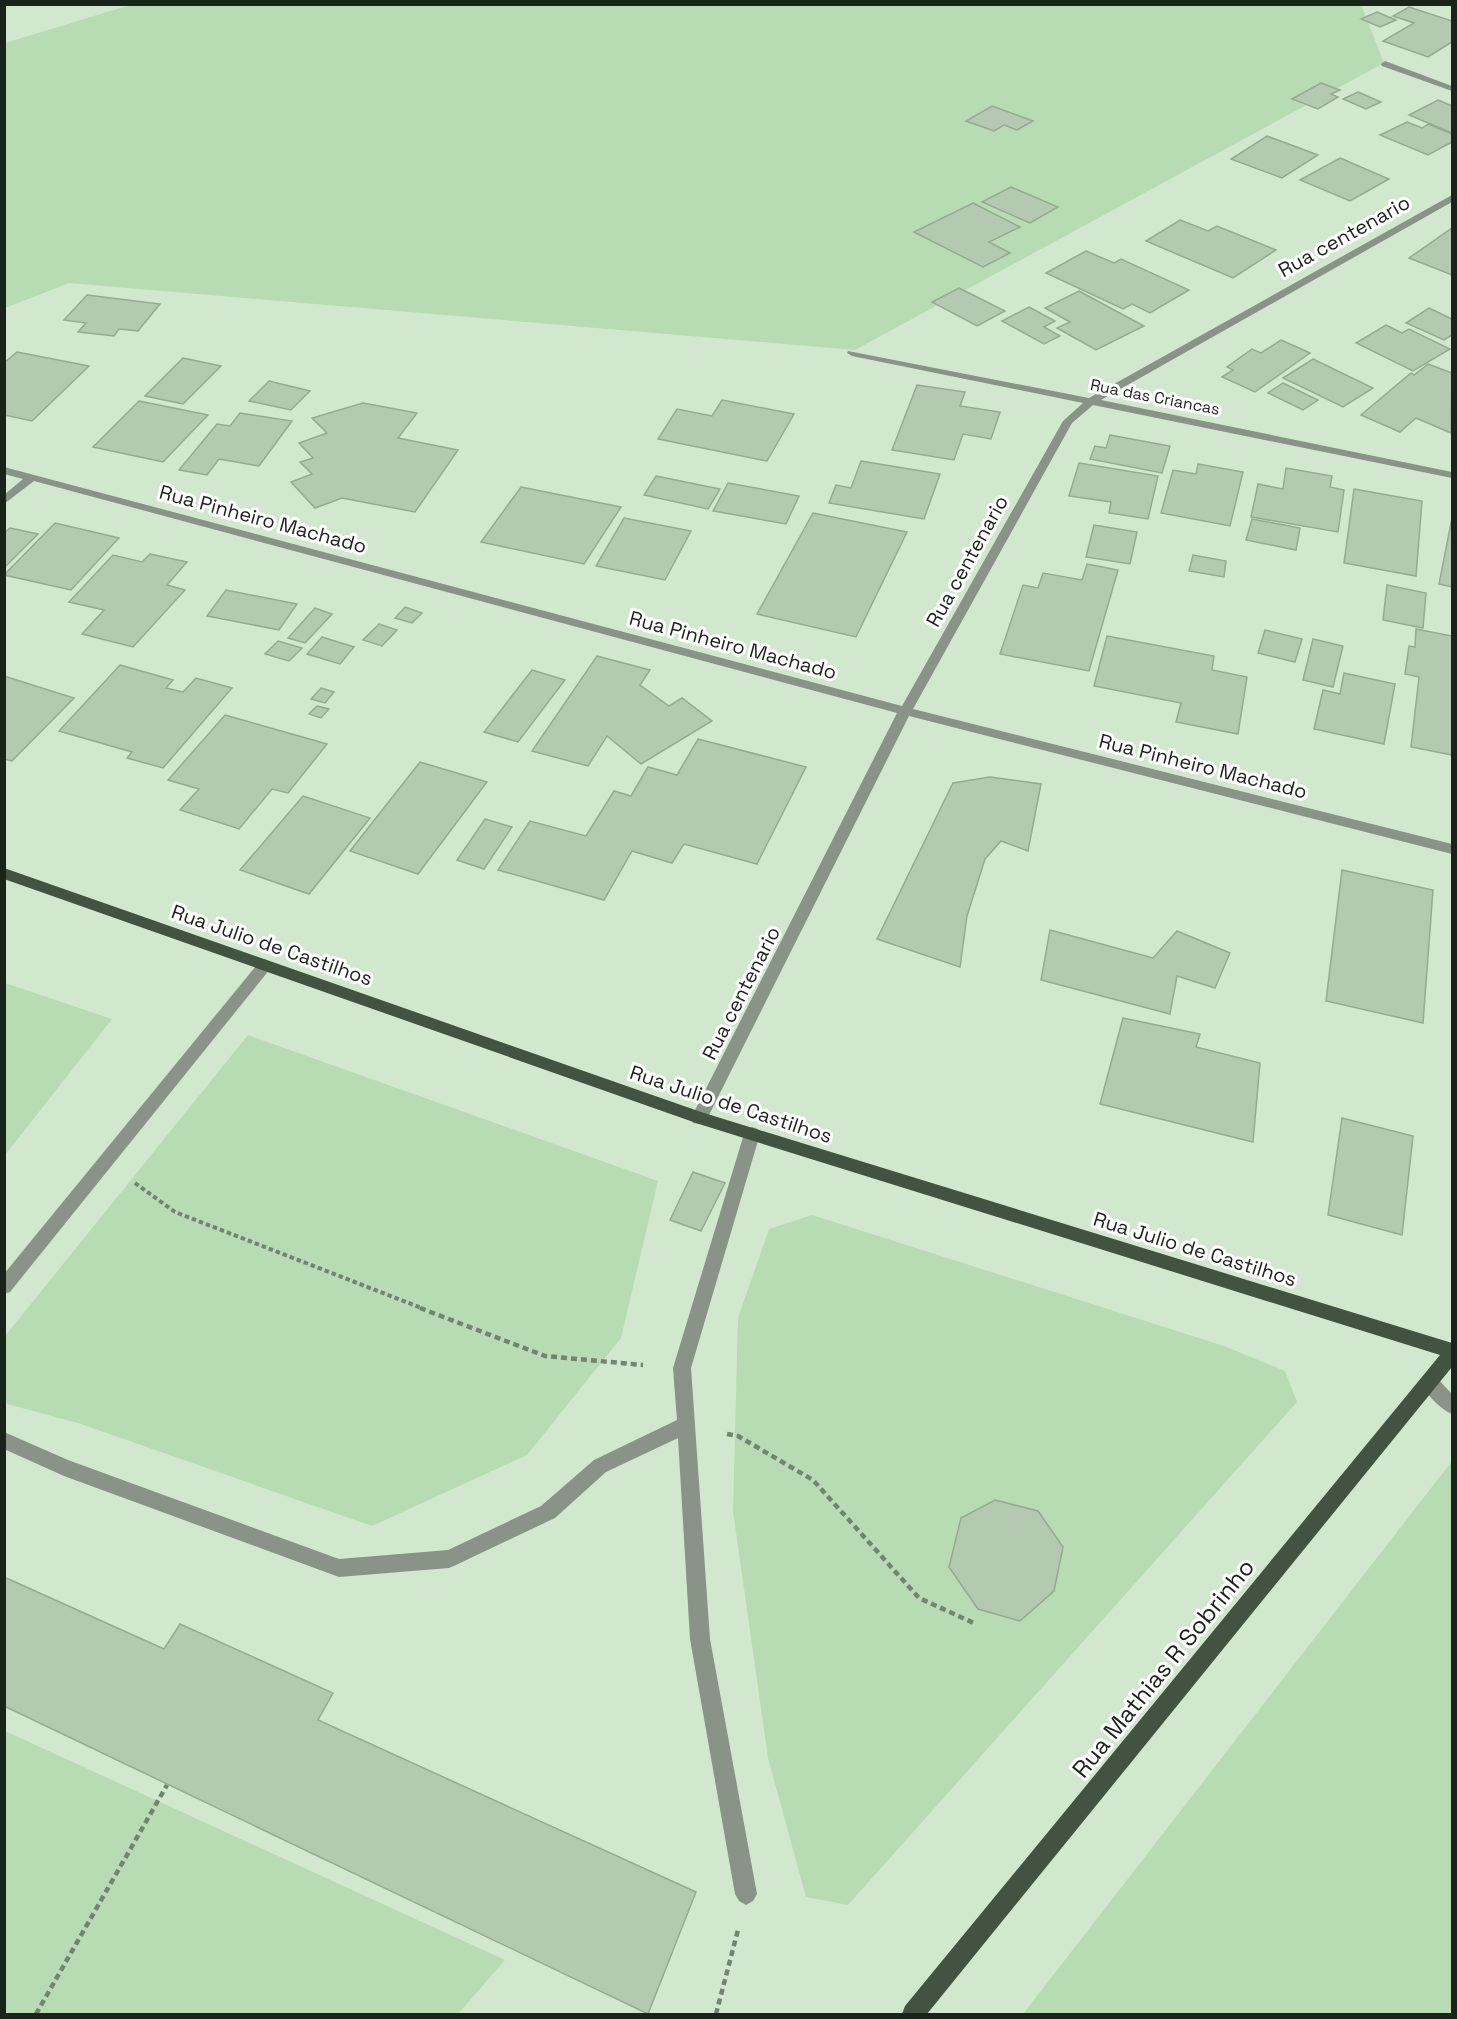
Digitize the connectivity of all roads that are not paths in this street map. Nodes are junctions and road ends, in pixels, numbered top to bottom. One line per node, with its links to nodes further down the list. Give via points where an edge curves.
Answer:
1 (1385, 64): 2 (street)
2 (1452, 88)
3 (1452, 198): 5 (street, Rua centenario)
4 (852, 353): 5 (street, Rua das Criancas)
5 (1092, 401): 7 (street, Rua das Criancas); 10 (street, Rua centenario, via 1068,421)
6 (4, 470): 8 (street, Rua Pinheiro Machado)
7 (1452, 475)
8 (32, 477): 9 (street); 10 (street, Rua Pinheiro Machado)
9 (4, 501)
10 (905, 711): 11 (street, Rua Pinheiro Machado); 14 (street, Rua centenario)
11 (1452, 849)
12 (4, 873): 13 (main road, Rua Julio de Castilhos)
13 (265, 965): 14 (main road, Rua Julio de Castilhos); 16 (street)
14 (699, 1118): 15 (main road, Rua Julio de Castilhos)
15 (752, 1134): 17 (main road, Rua Julio de Castilhos); 20 (street, via 682,1368)
16 (4, 1287)
17 (1452, 1353): 18 (main road, Rua Mathias R Sobrinho)
18 (1429, 1382): 19 (street); 23 (main road, Rua Mathias R Sobrinho)
19 (1452, 1406)
20 (685, 1425): 21 (street, via 600,1466 548,1512 449,1559 339,1568 64,1467); 22 (street, via 700,1639)
21 (4, 1440)
22 (746, 1894)
23 (914, 2014)

